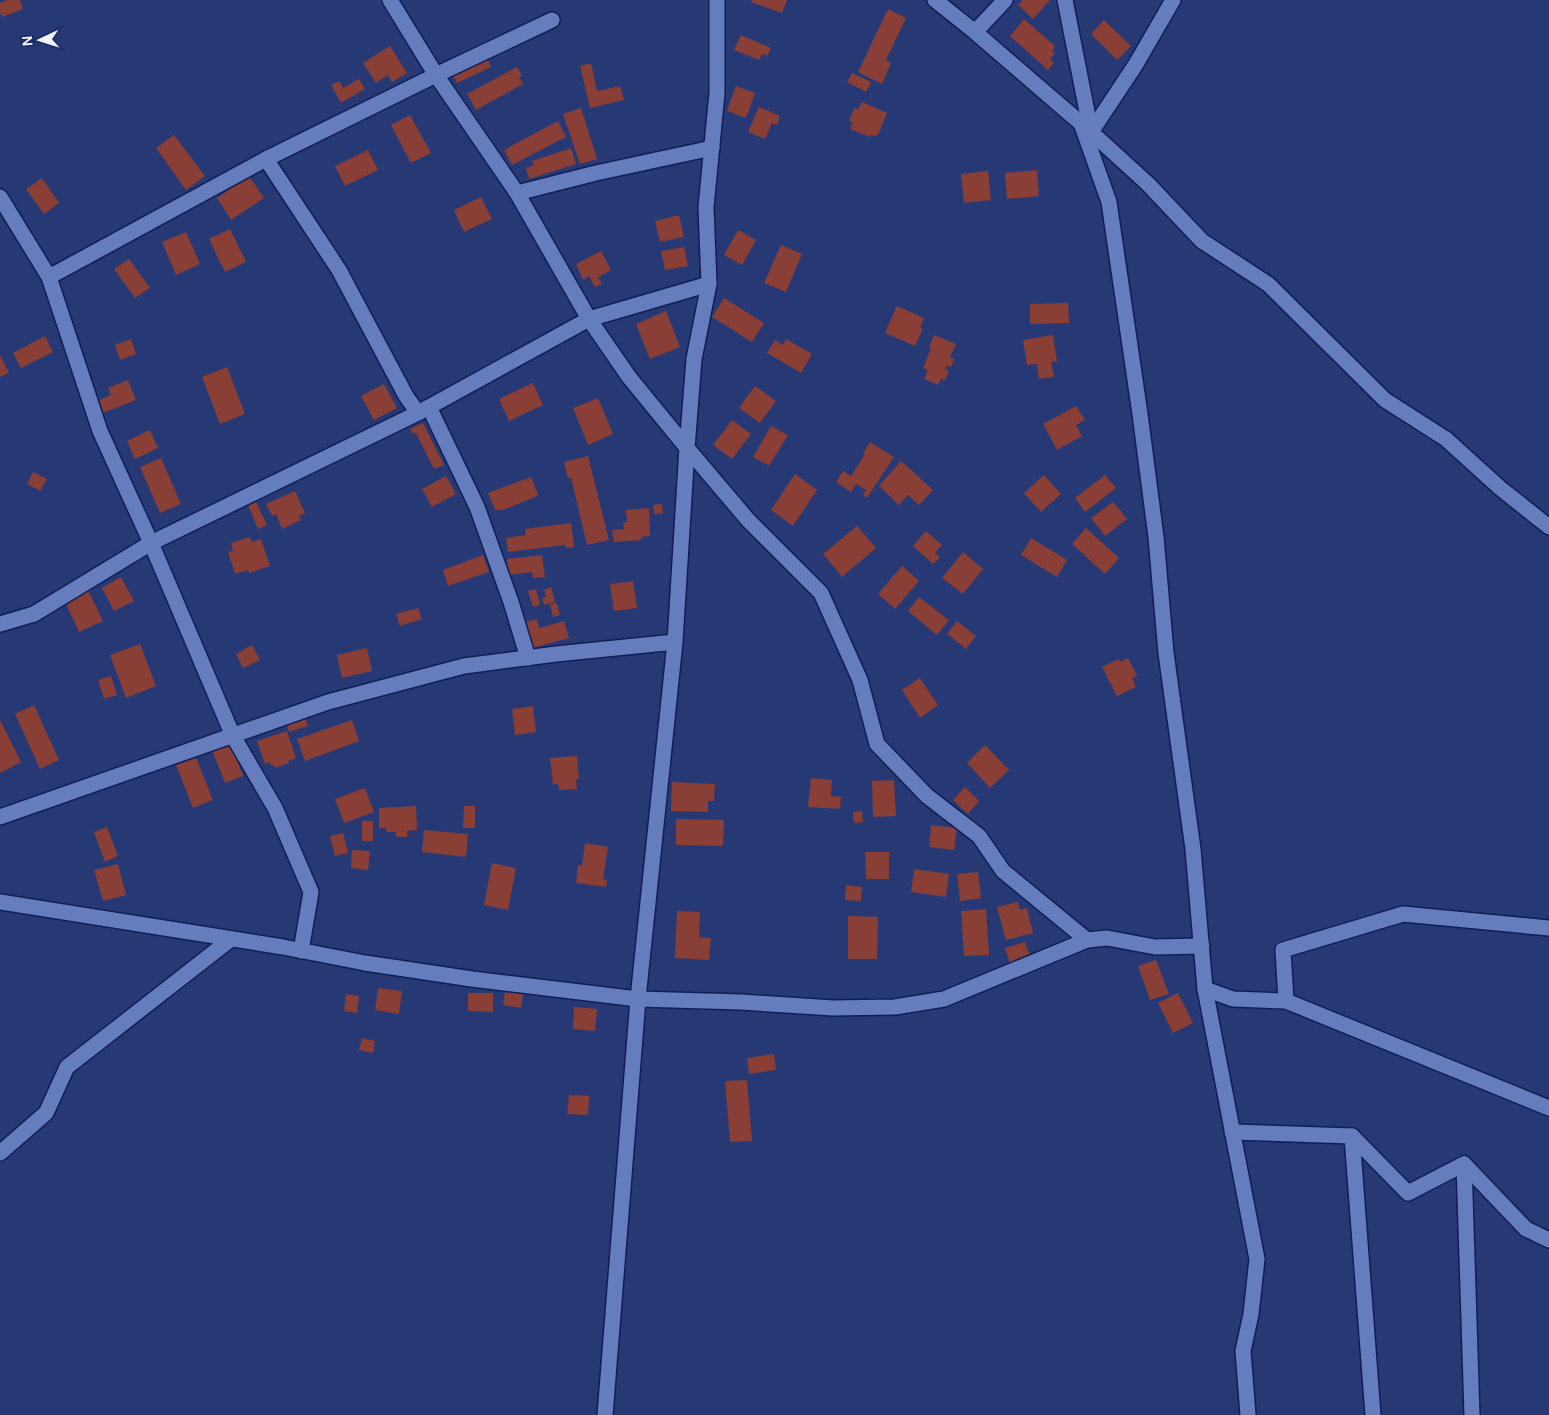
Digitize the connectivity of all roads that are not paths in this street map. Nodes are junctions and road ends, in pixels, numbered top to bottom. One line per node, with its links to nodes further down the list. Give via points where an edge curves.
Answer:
1 (390, 0): 9 (street)
2 (717, 0): 11 (street, via 717,93)
3 (935, 0): 8 (street)
4 (1005, 0): 8 (street)
5 (1065, 0): 10 (street)
6 (1173, 0): 10 (street, via 1136,64)
7 (552, 20): 9 (street)
8 (975, 32): 10 (street)
9 (436, 75): 12 (street); 13 (street)
10 (1086, 128): 20 (street, via 1148,184 1202,241 1268,284 1385,400 1446,439); 31 (street, via 1110,202 1156,537 1166,653 1193,849)
11 (712, 148): 13 (street); 16 (street, via 706,207)
12 (266, 159): 15 (street); 18 (street, via 339,270 406,396)
13 (518, 193): 17 (street)
14 (0, 197): 15 (street)
15 (49, 276): 21 (street, via 100,431)
16 (709, 284): 17 (street); 19 (street, via 694,359)
17 (589, 319): 18 (street); 19 (street, via 629,377)
18 (423, 410): 21 (street); 24 (street, via 477,507)
19 (686, 448): 23 (street); 30 (street, via 748,520 821,593 860,680 877,744 927,796 979,836 1003,872)
20 (1549, 528)
21 (152, 543): 22 (street, via 34,614); 25 (street)
22 (0, 624)
23 (676, 642): 24 (street); 34 (street)
24 (528, 658): 25 (street, via 455,668 328,702)
25 (234, 736): 26 (street); 32 (street, via 275,808 312,892)
26 (0, 817)
27 (0, 902): 29 (street)
28 (1549, 928): 35 (street, via 1403,914 1283,950)
29 (231, 939): 32 (street); 39 (street, via 67,1067 46,1113)
30 (1088, 940): 31 (street, via 1107,938 1155,946); 34 (street, via 944,998 895,1007 833,1008)
31 (1202, 946): 33 (street)
32 (301, 951): 34 (street, via 462,978)
33 (1205, 989): 35 (street, via 1234,999); 37 (street)
34 (638, 999): 42 (street)
35 (1286, 1001): 36 (street)
36 (1549, 1108)
37 (1232, 1132): 38 (street); 43 (street, via 1257,1259 1244,1351)
38 (1352, 1136): 40 (street, via 1408,1193); 44 (street)
39 (0, 1153)
40 (1464, 1164): 41 (street, via 1526,1229); 45 (street)
41 (1549, 1240)
42 (605, 1415)
43 (1248, 1415)
44 (1373, 1415)
45 (1472, 1415)

